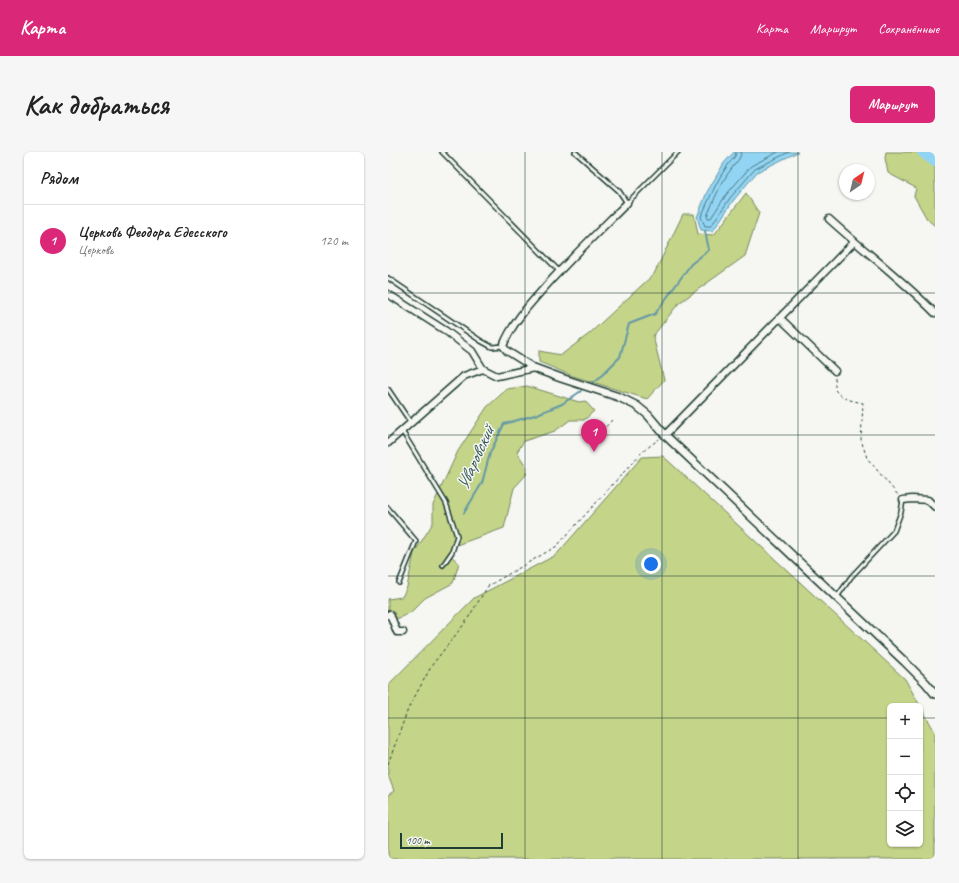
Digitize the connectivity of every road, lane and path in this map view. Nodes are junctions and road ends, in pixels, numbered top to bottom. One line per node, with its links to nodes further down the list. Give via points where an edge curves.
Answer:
1 (442, 152): 7 (lane)
2 (575, 152): 4 (lane, via 619,191)
3 (678, 152): 4 (lane)
4 (627, 203): 7 (street)
5 (830, 219): 6 (street)
6 (854, 242): 10 (street); 11 (street)
7 (559, 271): 12 (street, via 520,315)
8 (388, 278): 12 (lane, via 481,341 492,347)
9 (388, 294): 14 (street, via 420,313 472,351)
10 (935, 312)
11 (780, 318): 15 (street); 20 (street)
12 (503, 346): 13 (street)
13 (534, 368): 14 (street, via 497,376); 20 (street, via 619,397 637,406)
14 (483, 369): 18 (street, via 464,376)
15 (836, 371): 23 (path, via 835,390 846,400 863,403 861,440 867,458)
16 (388, 389): 18 (lane)
17 (612, 420): 21 (path)
18 (411, 423): 19 (street)
19 (402, 431): 22 (street); 26 (lane, via 446,503 457,536 452,552)
20 (665, 435): 28 (street); 32 (path, via 642,452 557,546 488,586 465,622 432,665 408,709)
21 (594, 440)
22 (388, 443)
23 (903, 500): 24 (street, via 928,500); 28 (lane, via 894,531)
24 (935, 507)
25 (388, 508): 27 (lane, via 416,541)
26 (443, 565)
27 (399, 583)
28 (837, 597): 31 (street)
29 (388, 614): 30 (street, via 397,632)
30 (403, 632)
31 (935, 694)
32 (388, 764)

